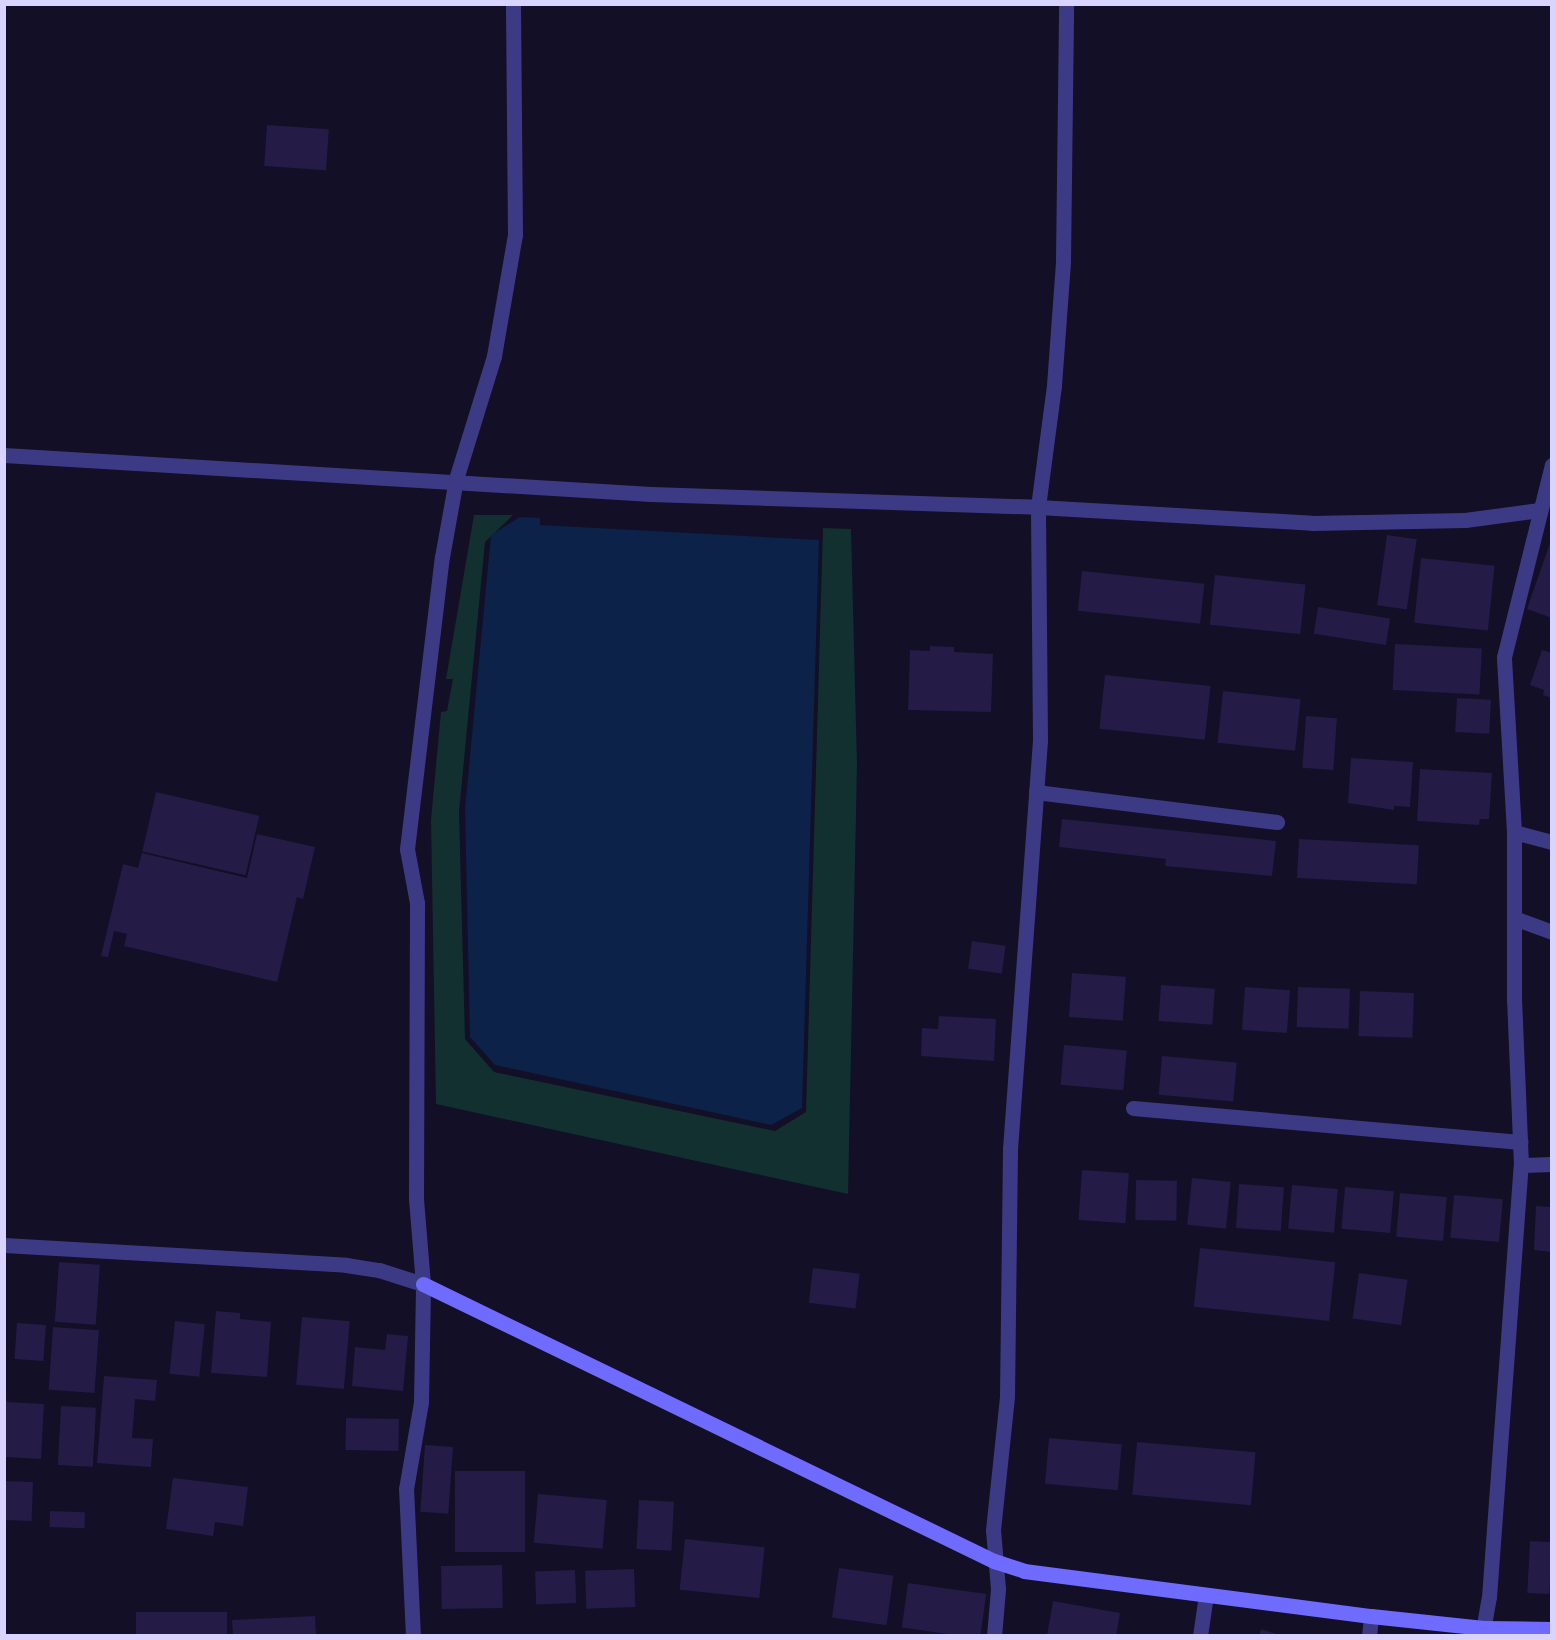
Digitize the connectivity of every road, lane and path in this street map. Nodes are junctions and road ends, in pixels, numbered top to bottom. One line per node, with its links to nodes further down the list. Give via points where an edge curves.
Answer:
1 (513, 4): 5 (street, via 515,235 494,356)
2 (1066, 4): 7 (street, via 1063,261 1054,386)
3 (4, 455): 5 (street, via 201,469)
4 (1551, 465): 6 (street)
5 (456, 479): 7 (street, via 651,494); 20 (street, via 430,639 407,849 417,903 416,1198)
6 (1548, 490): 8 (street)
7 (1038, 507): 8 (street, via 1312,523 1465,520); 9 (street, via 1040,740)
8 (1539, 510): 11 (street, via 1504,657)
9 (1036, 792): 10 (street); 21 (street, via 1010,1149 1007,1396 993,1530)
10 (1277, 822)
11 (1514, 832): 12 (street); 13 (street)
12 (1551, 842)
13 (1514, 918): 14 (street); 16 (street)
14 (1551, 932)
15 (1133, 1108): 16 (street)
16 (1521, 1142): 18 (street)
17 (1551, 1164): 18 (street)
18 (1521, 1165): 25 (street, via 1491,1574)
19 (4, 1245): 20 (street, via 346,1266 379,1270)
20 (423, 1284): 21 (street); 26 (street, via 421,1402 406,1489)
21 (994, 1561): 22 (street, via 1024,1571); 27 (street, via 998,1589)
22 (1206, 1595): 23 (street); 28 (street)
23 (1371, 1616): 25 (street); 29 (street)
24 (1551, 1629): 25 (street)
25 (1482, 1632)
26 (413, 1635)
27 (994, 1635)
28 (1200, 1635)
29 (1369, 1635)

